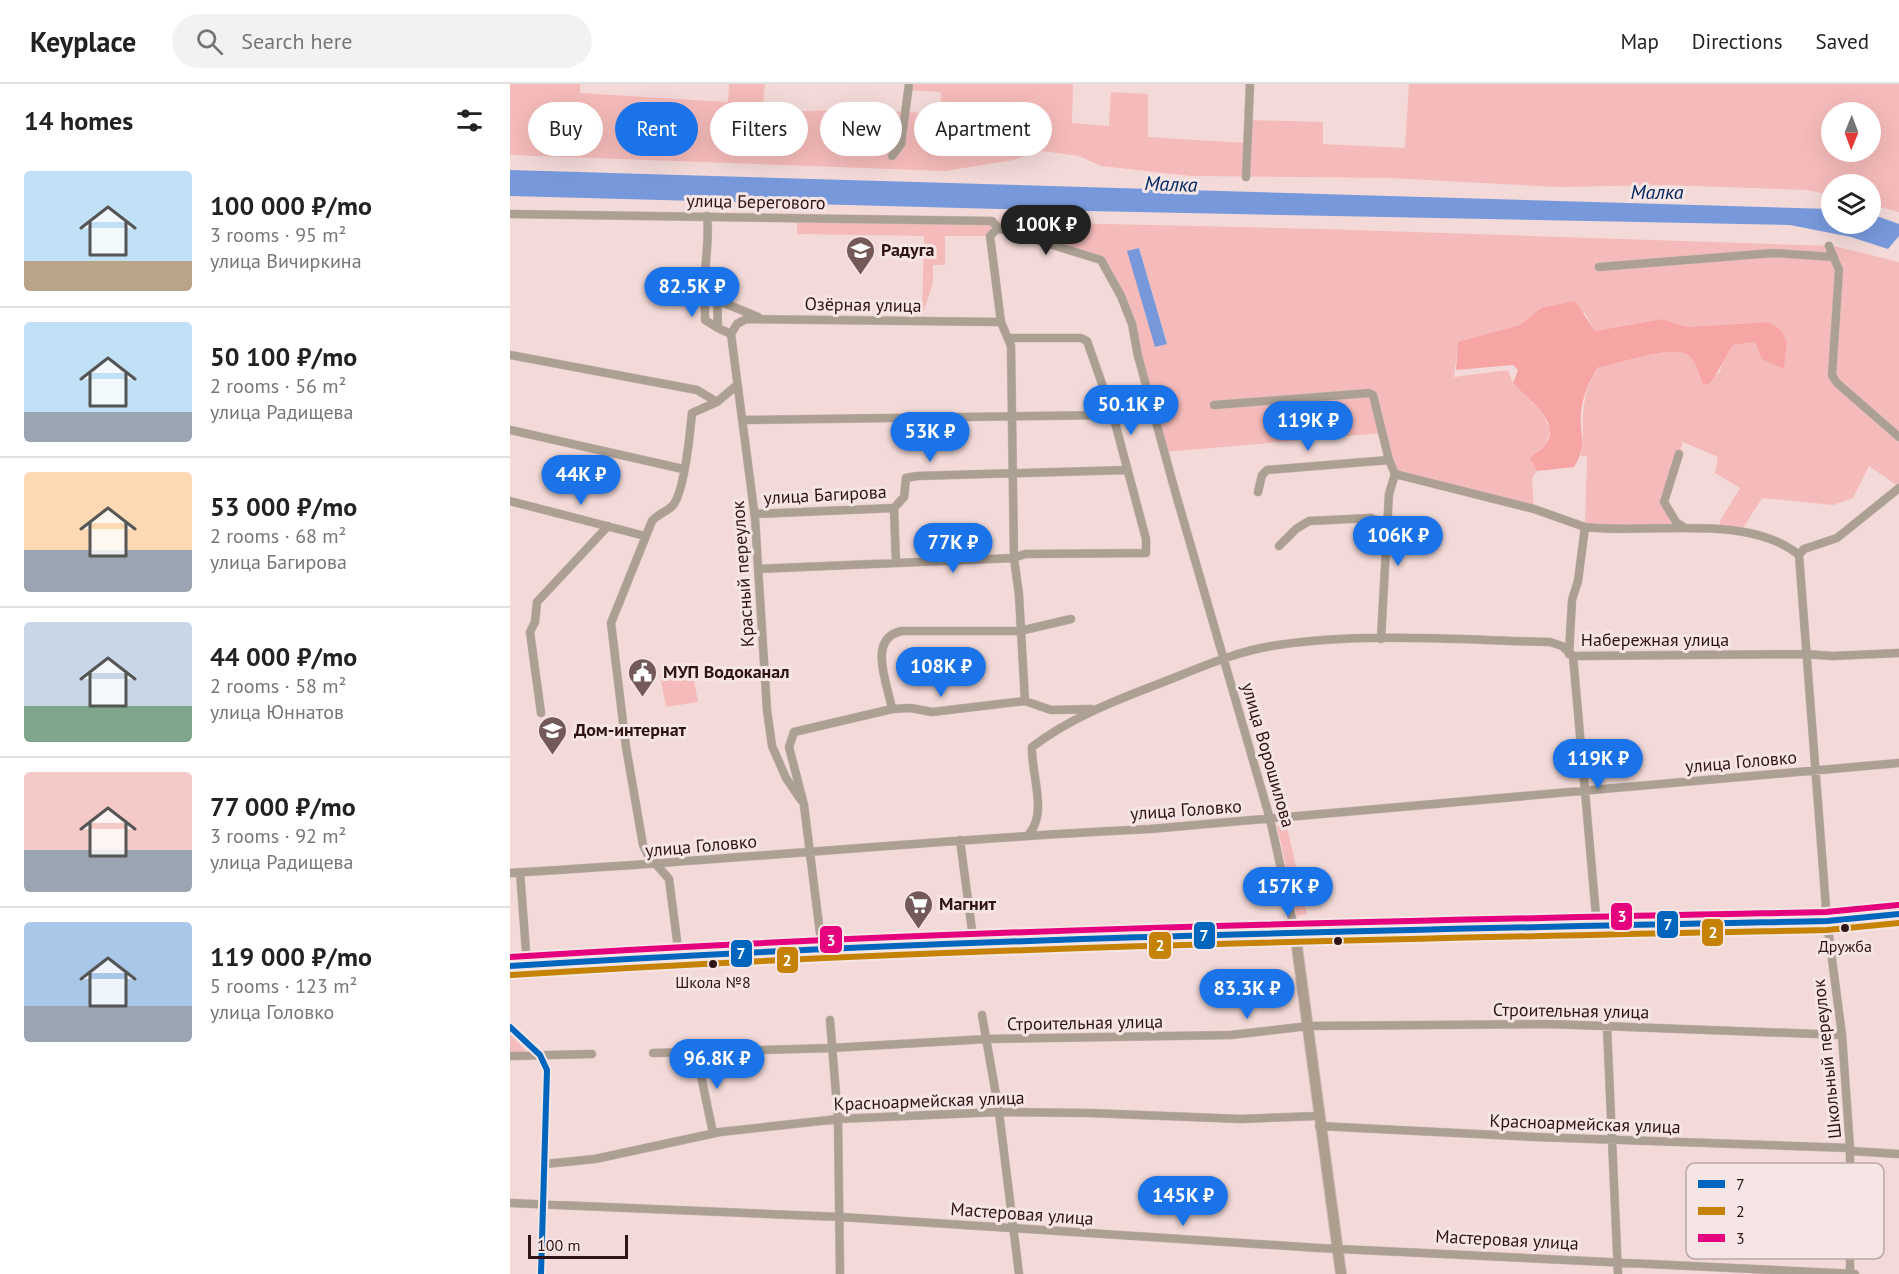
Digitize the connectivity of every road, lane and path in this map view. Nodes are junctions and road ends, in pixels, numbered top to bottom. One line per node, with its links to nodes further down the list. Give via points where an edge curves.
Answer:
1 (909, 84): 3 (street)
2 (1250, 84): 4 (street)
3 (902, 136)
4 (1246, 177)
5 (510, 214): 6 (street, улица Берегового)
6 (707, 216): 7 (street, улица Берегового, via 992,221); 12 (street, via 710,241 704,267)
7 (998, 228): 10 (street, улица Берегового); 15 (street, via 990,236)
8 (1829, 246): 9 (street)
9 (1834, 256): 11 (street, via 1773,254); 27 (street, via 1839,270 1832,375)
10 (1101, 260): 55 (street, улица Ворошилова, via 1132,324)
11 (1599, 267)
12 (705, 288): 13 (street); 16 (street, via 705,320)
13 (717, 300): 14 (street); 16 (street)
14 (763, 319): 15 (street, Озёрная улица); 17 (street, Озёрная улица, via 746,319)
15 (1001, 322): 18 (street)
16 (718, 328): 17 (street)
17 (731, 334): 20 (street, Красный переулок)
18 (1010, 338): 23 (street, via 1087,341); 24 (street)
19 (510, 355): 21 (street, via 697,390)
20 (737, 385): 21 (street); 25 (street, Красный переулок)
21 (717, 402): 30 (street, via 692,413)
22 (1214, 405): 29 (street, via 1369,393 1373,395)
23 (1113, 415): 24 (street); 31 (street)
24 (1012, 418): 25 (street); 32 (street)
25 (744, 420): 38 (street, Красный переулок)
26 (510, 430): 30 (street)
27 (1899, 437)
28 (1679, 454): 41 (street, via 1664,502 1676,522)
29 (1389, 460): 33 (street); 35 (street, via 1267,470)
30 (683, 469): 42 (street, via 680,494 672,507 659,513)
31 (1127, 470): 32 (street, улица Багирова); 46 (street, via 1146,539 1146,553 1025,554)
32 (1013, 474): 37 (street, улица Багирова, via 910,477 905,482 904,497); 46 (street)
33 (1395, 474): 40 (street, via 1534,509); 43 (street, via 1389,494)
34 (1899, 488): 45 (street, via 1837,538 1804,549)
35 (1258, 492)
36 (510, 501): 39 (street)
37 (894, 508): 38 (street, улица Багирова); 47 (street)
38 (755, 514): 48 (street, Красный переулок)
39 (608, 526): 42 (street); 59 (street, via 537,602 530,632)
40 (1585, 527): 41 (street); 54 (street, via 1572,600)
41 (1685, 528): 45 (street, via 1719,528 1769,537 1786,544)
42 (645, 536): 69 (street, via 611,623 638,822 643,845)
43 (1387, 536): 44 (street, via 1379,521 1371,518 1309,521); 51 (street)
44 (1280, 546)
45 (1798, 555): 53 (street, Школьный переулок)
46 (1014, 558): 47 (street); 50 (street)
47 (896, 563): 48 (street)
48 (759, 569): 64 (street, Красный переулок, via 772,746)
49 (1071, 619): 50 (street)
50 (1020, 630): 56 (street); 57 (street, via 902,631 888,636 881,651)
51 (1381, 639): 54 (street, Набережная улица, via 1550,642 1562,646); 55 (street, Набережная улица, via 1278,645)
52 (1899, 653): 53 (street, Набережная улица)
53 (1806, 654): 54 (street, Набережная улица); 62 (street, Школьный переулок)
54 (1571, 656): 63 (street)
55 (1224, 659): 58 (street, Набережная улица); 65 (street, улица Ворошилова)
56 (1025, 701): 57 (street, Набережная улица, via 932,712); 58 (street, Набережная улица, via 1051,710)
57 (892, 709): 60 (street, Набережная улица)
58 (1094, 709): 66 (street, Набережная улица, via 1032,747 1038,811 1037,825)
59 (541, 712)
60 (794, 732): 64 (street, Красный переулок, via 789,747)
61 (1899, 763): 62 (street, улица Головко)
62 (1816, 770): 63 (street, улица Головко); 73 (street, Школьный переулок)
63 (1585, 792): 65 (street, улица Головко); 74 (street)
64 (804, 805): 68 (street, Красный переулок)
65 (1270, 819): 66 (street, улица Головко); 75 (street, улица Ворошилова)
66 (1029, 834): 67 (street, улица Головко)
67 (960, 840): 68 (street, улица Головко); 76 (street)
68 (811, 852): 69 (street, улица Головко); 77 (street, Красный переулок)
69 (655, 865): 70 (street, улица Головко); 78 (street, via 669,879)
70 (520, 872): 71 (street, улица Головко); 79 (street)
71 (510, 873)
72 (1899, 914): 73 (main road)
73 (1827, 921): 74 (main road); 86 (street, Школьный переулок)
74 (1598, 927): 75 (main road)
75 (1295, 932): 76 (main road); 83 (main road, улица Ворошилова)
76 (974, 945): 77 (main road)
77 (822, 950): 78 (main road)
78 (679, 956): 79 (main road)
79 (527, 965): 80 (main road)
80 (510, 966)
81 (982, 1015): 87 (street)
82 (830, 1020): 88 (street)
83 (1308, 1026): 85 (street, Строительная улица); 87 (street, Строительная улица, via 1231,1035); 96 (main road, улица Ворошилова)
84 (510, 1027): 92 (street)
85 (1606, 1027): 86 (street, Строительная улица); 98 (street)
86 (1842, 1035): 99 (street, Школьный переулок)
87 (987, 1039): 88 (street, Строительная улица); 94 (street)
88 (832, 1048): 89 (street, Строительная улица); 95 (street)
89 (696, 1052): 90 (street, Строительная улица); 97 (street)
90 (653, 1053)
91 (592, 1054): 92 (street)
92 (540, 1055): 93 (street); 102 (street, via 547,1070)
93 (510, 1056)
94 (999, 1112): 95 (street, Красноармейская улица); 96 (street, Красноармейская улица); 106 (street)
95 (838, 1119): 97 (street, Красноармейская улица); 105 (street)
96 (1319, 1121): 98 (street, Красноармейская улица); 107 (main road, улица Ворошилова)
97 (713, 1133): 102 (street, Красноармейская улица, via 595,1159)
98 (1611, 1140): 99 (street, Красноармейская улица); 108 (street)
99 (1850, 1149): 100 (street, Красноармейская улица); 101 (street, Школьный переулок)
100 (1899, 1154)
101 (1850, 1163)
102 (545, 1164): 104 (street)
103 (510, 1203): 104 (street, Мастеровая улица)
104 (544, 1205): 105 (street, Мастеровая улица); 109 (street)
105 (841, 1217): 106 (street, Мастеровая улица); 110 (street)
106 (1014, 1228): 107 (street, Мастеровая улица); 111 (street)
107 (1337, 1247): 108 (street, Мастеровая улица); 112 (main road, улица Ворошилова)
108 (1617, 1261): 113 (street); 114 (street, Мастеровая улица)
109 (541, 1274)
110 (840, 1274)
111 (1019, 1274)
112 (1341, 1274)
113 (1618, 1274)
114 (1850, 1274): 115 (street, Мастеровая улица)
115 (1855, 1274)

